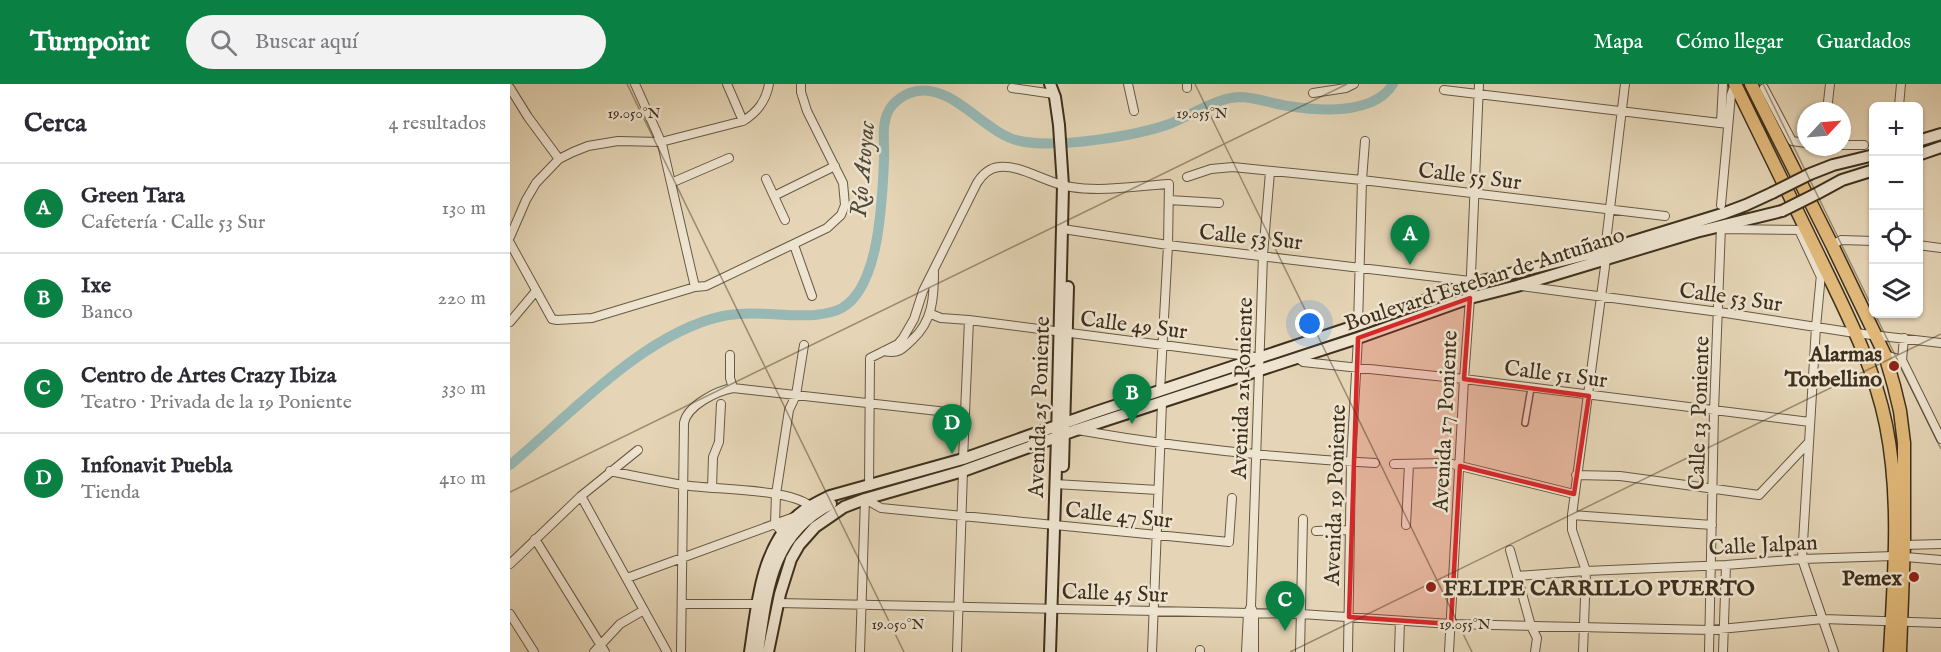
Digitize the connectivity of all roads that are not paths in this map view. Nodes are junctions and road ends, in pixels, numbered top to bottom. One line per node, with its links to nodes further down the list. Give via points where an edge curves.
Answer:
1 (635, 84): 30 (street)
2 (727, 84): 25 (street)
3 (769, 84): 25 (street, via 762,104)
4 (801, 84): 39 (street, via 807,111)
5 (1128, 84): 23 (street)
6 (1354, 84): 19 (street)
7 (1479, 84): 20 (street, Avenida 17 Poniente)
8 (1624, 84): 24 (street)
9 (1723, 84): 26 (street)
10 (1735, 84): 26 (street); 57 (main road)
11 (1751, 84): 60 (main road)
12 (1830, 84): 21 (street)
13 (1901, 84): 22 (street)
14 (1053, 87): 16 (street); 46 (main road, Avenida 25 Poniente, via 1060,95)
15 (510, 88): 38 (street)
16 (1012, 88)
17 (1764, 88): 31 (street, via 1792,141)
18 (1444, 90): 20 (street)
19 (1313, 93)
20 (1479, 94): 24 (street); 47 (street, Avenida 17 Poniente)
21 (1828, 102)
22 (1899, 102)
23 (1134, 111)
24 (1621, 111): 26 (street); 52 (street)
25 (743, 121): 30 (street)
26 (1725, 123): 51 (street)
27 (1941, 134): 28 (main road)
28 (1923, 139)
29 (1365, 141): 44 (street)
30 (661, 142): 38 (street, via 606,142); 45 (street)
31 (1797, 142)
32 (1851, 145): 33 (street)
33 (1864, 145)
34 (1941, 147): 35 (main road)
35 (1923, 153)
36 (1870, 156): 66 (main road, Boulevard Esteban de Antuñano, bridge, via 1833,165 1746,205)
37 (729, 158): 45 (street)
38 (559, 159): 58 (street, via 536,183)
39 (835, 166): 48 (street); 62 (street, via 845,194 841,215 827,228)
40 (1270, 172): 42 (street, Calle 55 Sur, via 1233,167); 44 (street, Calle 55 Sur); 67 (street, Avenida 21 Poniente)
41 (1869, 172): 55 (main road, Boulevard Esteban de Antuñano, bridge, via 1842,180 1782,210)
42 (1187, 177)
43 (766, 178): 48 (street)
44 (1362, 180): 47 (street, Calle 55 Sur); 68 (street)
45 (671, 183): 73 (street)
46 (1066, 187): 49 (street, via 1169,184); 56 (main road, Avenida 25 Poniente); 69 (street, via 1012,168 990,169 977,183)
47 (1474, 193): 52 (street, Calle 55 Sur); 71 (street, Avenida 17 Poniente)
48 (774, 196): 54 (street)
49 (1170, 200): 50 (street); 63 (street)
50 (1219, 203)
51 (1721, 205)
52 (1609, 210): 53 (street, Calle 55 Sur); 66 (street)
53 (1665, 216)
54 (785, 219)
55 (1721, 228): 57 (street); 66 (main road, Boulevard Esteban de Antuñano); 78 (street, Calle 13 Poniente)
56 (1066, 230): 63 (street, Calle 53 Sur); 84 (main road, Avenida 25 Poniente)
57 (1803, 230): 70 (main road)
58 (510, 237)
59 (1869, 241): 60 (street)
60 (1836, 242): 86 (main road)
61 (510, 243): 74 (street)
62 (794, 245): 73 (street); 75 (street)
63 (1168, 245): 67 (street, Calle 53 Sur); 91 (street)
64 (1923, 246): 65 (street)
65 (1941, 248)
66 (1605, 254): 71 (main road, Boulevard Esteban de Antuñano); 72 (main road, Boulevard Esteban de Antuñano); 76 (street)
67 (1263, 255): 68 (street, Calle 53 Sur); 95 (street, Avenida 21 Poniente)
68 (1360, 267): 71 (street, Calle 53 Sur); 82 (street)
69 (934, 269): 79 (street); 92 (street, via 903,338)
70 (1821, 270): 83 (street); 85 (main road)
71 (1470, 283): 77 (street, Avenida 17 Poniente); 82 (main road, Boulevard Esteban de Antuñano)
72 (1516, 286): 76 (street, Calle 53 Sur); 77 (main road, Boulevard Esteban de Antuñano)
73 (698, 287): 74 (street, via 592,318 558,320 552,319)
74 (536, 291): 81 (street)
75 (812, 296)
76 (1601, 297): 78 (street, Calle 53 Sur); 106 (street)
77 (1470, 298): 87 (main road, Boulevard Esteban de Antuñano); 101 (street, Avenida 17 Poniente)
78 (1719, 312): 83 (street, Calle 53 Sur); 110 (street, Calle 13 Poniente)
79 (931, 314): 80 (street); 92 (street, via 921,332 902,351)
80 (969, 320): 84 (street, Calle 49 Sur); 111 (street)
81 (510, 322)
82 (1358, 325): 95 (main road, Boulevard Esteban de Antuñano)
83 (1816, 327): 85 (street, Calle 53 Sur); 112 (street)
84 (1063, 333): 91 (street, Calle 49 Sur); 115 (main road, Avenida 25 Poniente)
85 (1855, 333): 86 (street, Calle 53 Sur); 98 (main road)
86 (1875, 335): 88 (street, Calle 53 Sur); 94 (main road)
87 (1358, 338): 96 (main road, Boulevard Esteban de Antuñano); 99 (street, Avenida 19 Poniente)
88 (1904, 339): 89 (street, Calle 53 Sur); 97 (street)
89 (1941, 343)
90 (804, 345): 105 (street)
91 (1163, 346): 95 (street, Calle 49 Sur); 104 (street)
92 (884, 351): 109 (street, via 868,363)
93 (730, 355): 102 (street)
94 (1885, 355): 97 (street); 98 (street); 158 (main road, via 1904,443)
95 (1259, 357): 100 (street, Avenida 21 Poniente); 104 (main road, Boulevard Esteban de Antuñano)
96 (1298, 358): 99 (street, Calle 51 Sur, via 1303,362); 100 (main road, Boulevard Esteban de Antuñano)
97 (1902, 360): 114 (street)
98 (1867, 361): 158 (main road, via 1886,425)
99 (1357, 368): 101 (street, Calle 51 Sur); 123 (street, Avenida 19 Poniente)
100 (1259, 370): 107 (main road, Boulevard Esteban de Antuñano); 121 (street, Avenida 21 Poniente)
101 (1464, 379): 103 (street, Calle 51 Sur); 127 (street, Avenida 17 Poniente)
102 (733, 388): 105 (street); 132 (street, via 717,393 686,415)
103 (1531, 388): 106 (street, Calle 51 Sur); 113 (street)
104 (1160, 391): 115 (main road, Boulevard Esteban de Antuñano)
105 (796, 395): 109 (street); 137 (street, via 789,410)
106 (1589, 396): 110 (street, Calle 51 Sur); 130 (street)
107 (1162, 403): 116 (main road, Boulevard Esteban de Antuñano); 119 (street)
108 (721, 404): 134 (street)
109 (870, 404): 111 (street); 133 (street)
110 (1714, 411): 112 (street, Calle 51 Sur); 135 (street, Calle 13 Poniente)
111 (965, 414): 122 (street)
112 (1810, 422): 118 (street)
113 (1525, 423)
114 (1938, 426): 117 (street)
115 (1061, 430): 116 (main road, Boulevard Esteban de Antuñano); 122 (main road, Boulevard Esteban de Antuñano); 129 (main road, Boulevard Esteban de Antuñano); 131 (main road, Avenida 25 Poniente)
116 (1076, 430): 119 (street)
117 (1941, 439)
118 (1809, 442): 135 (street, via 1759,495); 160 (street)
119 (1160, 443): 121 (street); 136 (street)
120 (638, 450): 128 (street)
121 (1257, 454): 123 (street); 175 (street, Avenida 21 Poniente)
122 (963, 459): 133 (main road, Boulevard Esteban de Antuñano)
123 (1351, 462): 124 (street); 152 (street, Avenida 19 Poniente)
124 (1375, 463)
125 (1394, 464): 126 (street)
126 (1409, 464): 127 (street); 149 (street)
127 (1460, 466): 138 (street); 184 (street, Avenida 17 Poniente)
128 (610, 471): 132 (street); 139 (street)
129 (963, 471): 141 (main road, Boulevard Esteban de Antuñano); 144 (street)
130 (1576, 475): 135 (street, via 1620,476); 138 (street)
131 (1059, 484): 136 (street); 148 (main road, Avenida 25 Poniente)
132 (684, 485): 134 (street); 159 (street)
133 (869, 486): 142 (main road, via 830,496); 147 (main road, via 821,508)
134 (712, 488): 137 (street)
135 (1714, 489): 150 (street, Calle 13 Poniente)
136 (1158, 490): 154 (street)
137 (776, 494): 142 (street); 151 (street)
138 (1574, 494): 145 (street)
139 (581, 496): 155 (street); 167 (street)
140 (1232, 498): 154 (street, Calle 47 Sur, via 1229,542)
141 (865, 499): 143 (main road, Boulevard Esteban de Antuñano); 144 (street, Calle 47 Sur, via 881,508); 171 (street)
142 (810, 506): 147 (main road)
143 (844, 507): 147 (main road); 169 (main road, via 815,527 800,545 791,559)
144 (963, 515): 148 (street, Calle 47 Sur); 172 (street)
145 (1572, 515): 150 (street); 165 (street, via 1572,530)
146 (1303, 519): 178 (street)
147 (799, 525): 151 (main road); 195 (main road, via 772,571); 196 (main road, via 780,568)
148 (1057, 525): 154 (street, Calle 47 Sur); 173 (main road, Avenida 25 Poniente)
149 (1406, 525)
150 (1712, 525): 164 (street, Calle 13 Poniente)
151 (779, 528): 159 (street); 168 (main road)
152 (1350, 530): 153 (street); 179 (street, Avenida 19 Poniente)
153 (1316, 531)
154 (1156, 536): 176 (street)
155 (535, 539): 162 (street); 189 (street)
156 (1941, 544): 158 (street)
157 (1510, 550): 166 (street)
158 (1901, 553): 160 (street, Calle Jalpan); 161 (street, Calle Jalpan); 182 (main road)
159 (681, 559): 167 (street); 170 (street)
160 (1802, 559): 163 (street, Calle Jalpan); 180 (street)
161 (1941, 560)
162 (510, 564)
163 (1725, 565): 164 (street, Calle Jalpan); 188 (street)
164 (1712, 566): 165 (street, Calle Jalpan); 187 (street, Calle 13 Poniente)
165 (1586, 571): 166 (street, Calle Jalpan); 186 (street)
166 (1517, 576): 185 (street)
167 (627, 578): 174 (street)
168 (757, 603): 170 (street); 194 (main road)
169 (778, 603): 171 (street, Calle 45 Sur); 196 (main road)
170 (682, 604): 193 (street)
171 (862, 605): 172 (street, Calle 45 Sur); 197 (street)
172 (958, 607): 173 (street, Calle 45 Sur); 198 (street)
173 (1054, 608): 176 (street, Calle 45 Sur); 199 (main road, Avenida 25 Poniente); 200 (main road, Avenida 25 Poniente)
174 (644, 610): 189 (street, via 620,624); 192 (street)
175 (1251, 611): 176 (street, Calle 45 Sur); 178 (street, Calle 45 Sur); 202 (street, Avenida 21 Poniente); 203 (street, Avenida 21 Poniente)
176 (1154, 612): 201 (street)
177 (510, 614): 190 (street)
178 (1301, 614): 179 (street, Calle 45 Sur); 204 (street)
179 (1349, 617): 181 (street, Calle 45 Sur); 205 (street, Avenida 19 Poniente)
180 (1823, 619): 182 (street, Calle 45 Sur); 188 (street, Calle 45 Sur); 212 (street)
181 (1400, 621): 184 (street, Calle 45 Sur); 206 (street)
182 (1897, 622): 183 (street, Calle 45 Sur); 213 (main road); 214 (main road)
183 (1941, 623)
184 (1451, 624): 185 (street, Calle 45 Sur); 207 (street, Avenida 17 Poniente)
185 (1531, 626): 186 (street, Calle 45 Sur); 208 (street, via 1537,638)
186 (1585, 626): 187 (street, Calle 45 Sur); 209 (street)
187 (1710, 630): 188 (street, Calle 45 Sur); 210 (street, Calle 13 Poniente)
188 (1723, 630): 211 (street)
189 (603, 649): 191 (street)
190 (534, 652)
191 (594, 652)
192 (667, 652)
193 (681, 652)
194 (750, 652)
195 (758, 652)
196 (767, 652)
197 (860, 652)
198 (957, 652)
199 (1050, 652)
200 (1056, 652)
201 (1152, 652)
202 (1246, 652)
203 (1254, 652)
204 (1300, 652)
205 (1348, 652)
206 (1399, 652)
207 (1449, 652)
208 (1535, 652)
209 (1583, 652)
210 (1709, 652)
211 (1723, 652)
212 (1834, 652)
213 (1890, 652)
214 (1900, 652)

